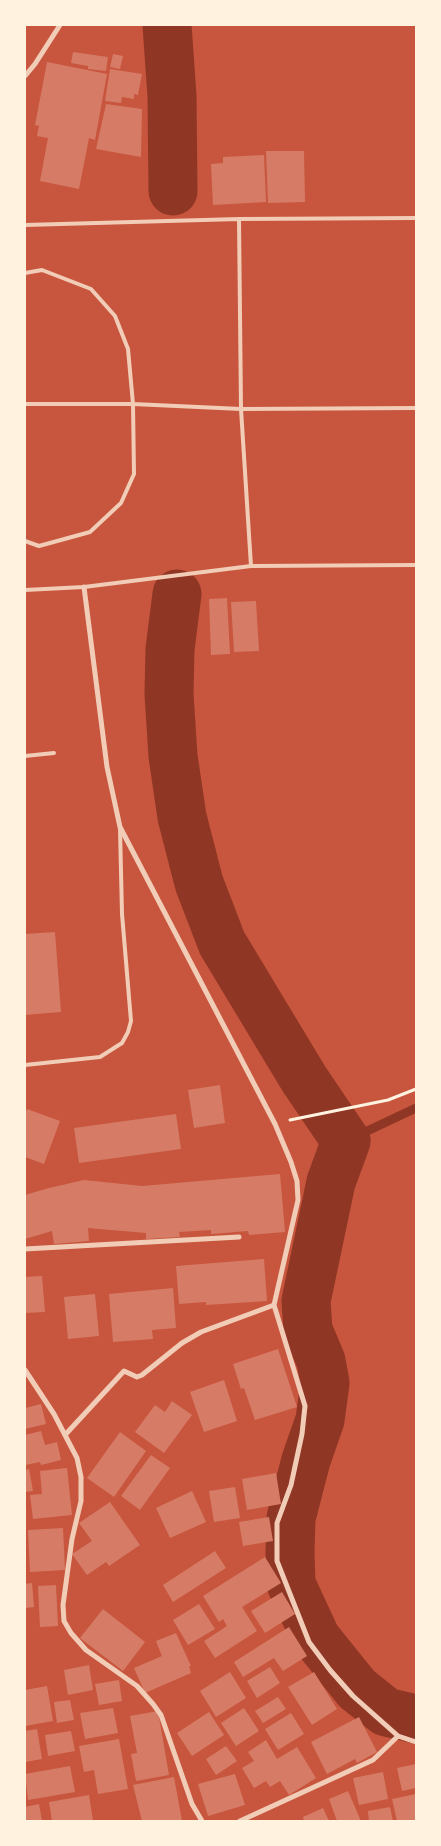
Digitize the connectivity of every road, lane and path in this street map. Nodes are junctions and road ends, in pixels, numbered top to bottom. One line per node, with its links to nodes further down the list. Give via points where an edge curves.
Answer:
1 (60, 25): 2 (street)
2 (25, 76)
3 (416, 218): 4 (lane)
4 (239, 219): 5 (lane); 10 (lane)
5 (25, 225)
6 (25, 273): 8 (lane, via 42,270 91,289 115,316 128,349)
7 (25, 404): 8 (lane)
8 (134, 404): 10 (lane); 11 (lane, via 134,474 121,503 90,532 39,546)
9 (416, 408): 10 (lane)
10 (242, 409): 13 (lane)
11 (25, 541)
12 (416, 565): 13 (lane)
13 (251, 566): 14 (lane)
14 (84, 587): 15 (lane); 18 (street, via 107,767)
15 (25, 590)
16 (54, 753): 17 (lane)
17 (25, 756)
18 (120, 827): 19 (lane, via 122,914 131,1021 128,1032 122,1043 100,1057); 24 (street, via 275,1124 291,1162 298,1200)
19 (25, 1065)
20 (416, 1089): 21 (path, via 388,1100)
21 (291, 1120)
22 (239, 1237): 23 (street)
23 (25, 1249)
24 (274, 1305): 26 (street, via 201,1332 142,1375 137,1377 124,1371); 27 (street, via 305,1406 291,1485 277,1523 277,1561 309,1642 353,1696)
25 (25, 1370): 26 (street)
26 (65, 1434): 29 (street, via 77,1458 81,1477 80,1501 62,1605 64,1621 86,1650 137,1686 154,1704 161,1715 192,1804)
27 (398, 1736): 28 (street); 30 (street, via 373,1760)
28 (416, 1742)
29 (202, 1821)
30 (240, 1821)

